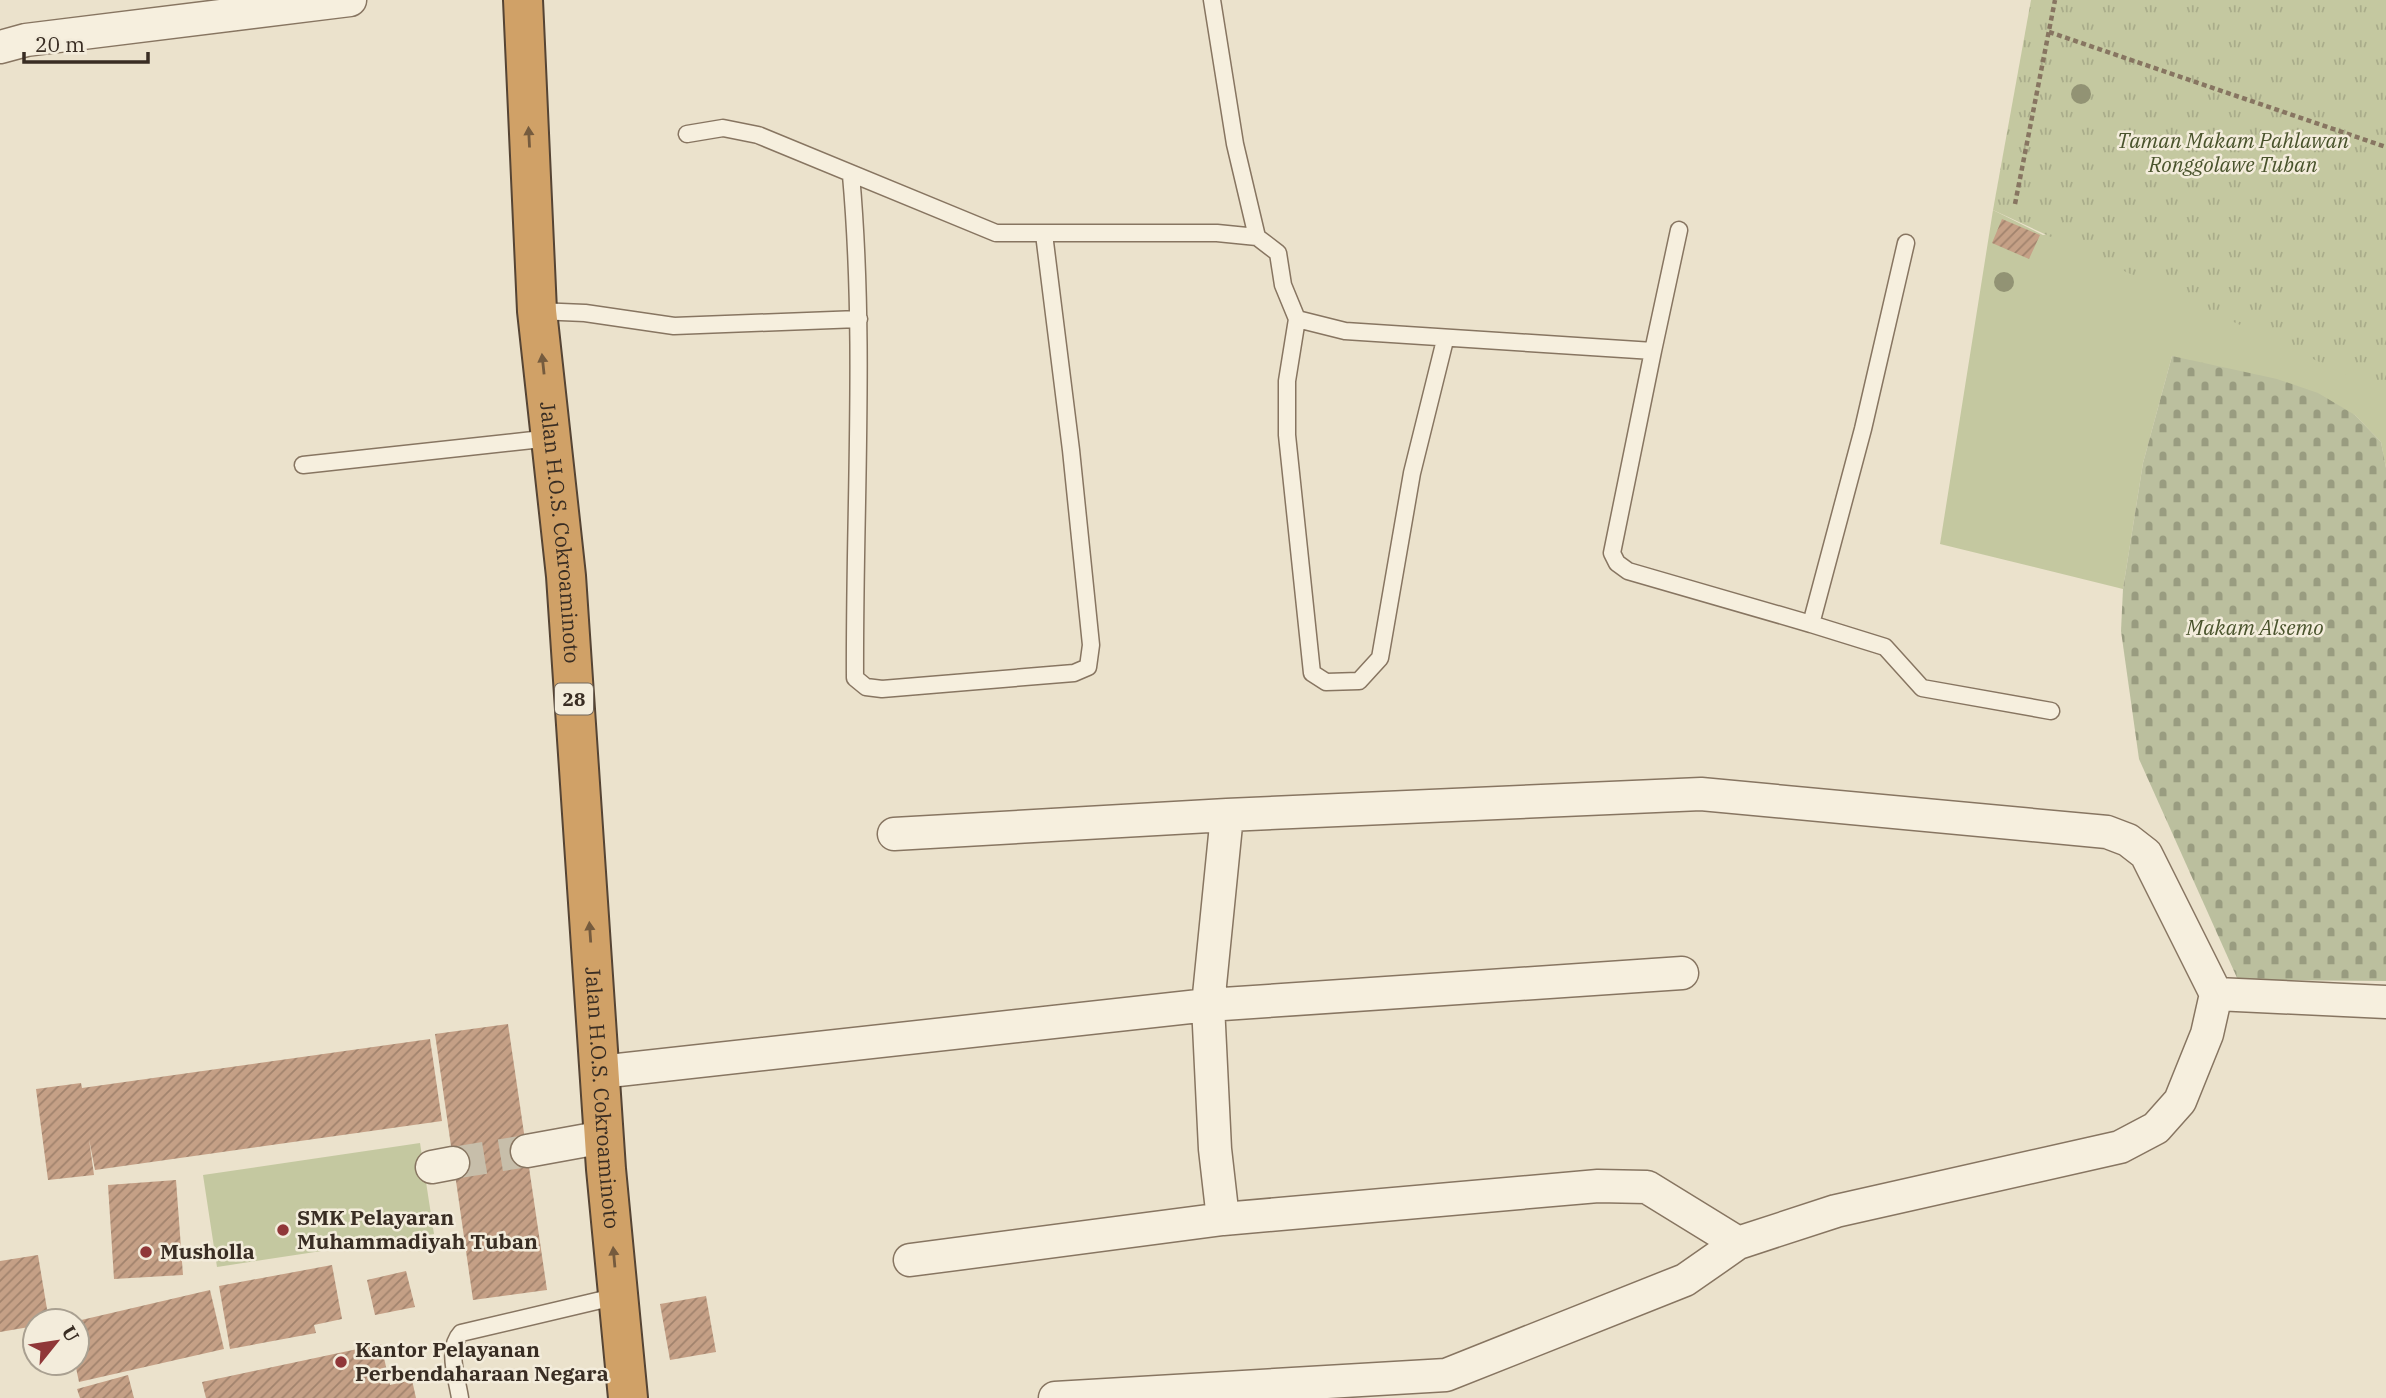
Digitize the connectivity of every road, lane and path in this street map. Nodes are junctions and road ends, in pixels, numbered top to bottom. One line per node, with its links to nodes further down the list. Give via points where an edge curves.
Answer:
1 (351, 0): 6 (street)
2 (523, 0): 15 (highway, Jalan H.O.S. Cokroaminoto / 28, one-way to 2)
3 (1212, 0): 13 (lane, via 1233,130)
4 (2055, 0): 5 (path)
5 (2049, 32): 8 (path); 10 (path)
6 (0, 47)
7 (687, 134): 9 (lane, via 723,128 758,135)
8 (2386, 147)
9 (851, 175): 12 (lane, via 996,233); 16 (lane)
10 (2015, 204)
11 (1679, 229): 19 (lane)
12 (1044, 234): 13 (lane); 16 (lane, via 1072,450 1091,645 1088,667 1074,673 882,690 866,687 855,678)
13 (1257, 237): 17 (lane, via 1278,253 1283,285)
14 (1906, 243): 22 (lane)
15 (537, 311): 16 (lane, via 674,326); 20 (highway, Jalan H.O.S. Cokroaminoto / 28, one-way to 15)
16 (859, 319)
17 (1297, 320): 18 (lane, via 1345,331); 18 (lane, via 1287,381 1291,490 1312,673 1326,682 1359,681 1380,658 1412,473)
18 (1446, 340): 19 (lane)
19 (1653, 351): 22 (lane, via 1612,553 1617,563 1628,571)
20 (551, 438): 21 (lane); 30 (highway, Jalan H.O.S. Cokroaminoto / 28, one-way to 20, via 566,576)
21 (303, 465)
22 (1811, 624): 23 (lane, via 1885,647 1922,688)
23 (2051, 711)
24 (1227, 815): 25 (street); 27 (street, via 1701,794 2107,832 2146,854); 29 (street)
25 (894, 834)
26 (1682, 973): 29 (street)
27 (2216, 994): 28 (street); 34 (street, via 2207,1034 2180,1101 2156,1128 2120,1147 1836,1211)
28 (2386, 1002)
29 (1208, 1005): 30 (street); 33 (street)
30 (600, 1072): 31 (highway, Jalan H.O.S. Cokroaminoto / 28)
31 (604, 1137): 32 (street); 36 (highway, Jalan H.O.S. Cokroaminoto / 28, one-way to 31)
32 (527, 1151)
33 (1223, 1219): 34 (street, via 1598,1186 1647,1187); 35 (street)
34 (1738, 1243): 39 (street, via 1685,1280 1446,1375)
35 (910, 1260)
36 (618, 1296): 37 (lane, via 461,1333 453,1350); 38 (highway, Jalan H.O.S. Cokroaminoto / 28)
37 (460, 1398)
38 (628, 1398)
39 (1055, 1398)

